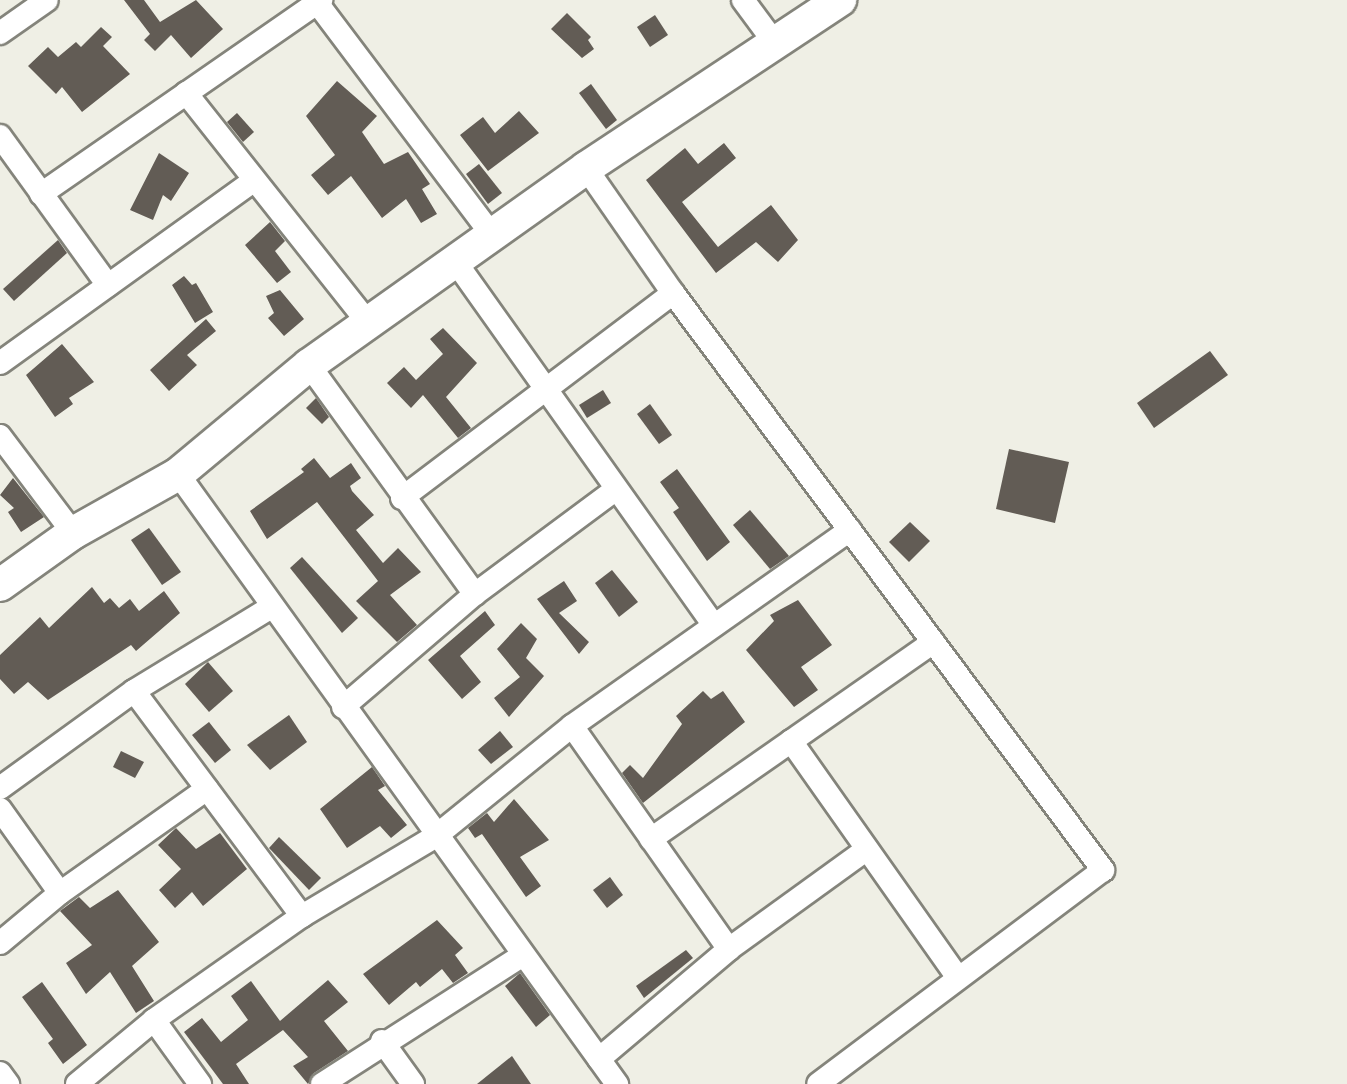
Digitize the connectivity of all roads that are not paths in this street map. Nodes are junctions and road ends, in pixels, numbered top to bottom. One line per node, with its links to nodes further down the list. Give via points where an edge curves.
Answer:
1 (47, 0): 5 (street)
2 (743, 0): 6 (street)
3 (840, 0): 6 (street)
4 (318, 1): 7 (street); 12 (street)
5 (0, 33)
6 (777, 46): 9 (street)
7 (186, 93): 10 (street); 11 (street)
8 (0, 136): 11 (street)
9 (586, 168): 12 (street); 15 (street)
10 (253, 181): 14 (street); 16 (street)
11 (41, 194): 14 (street)
12 (492, 235): 13 (street)
13 (455, 261): 16 (street); 19 (street)
14 (108, 285): 17 (street)
15 (673, 293): 19 (street); 24 (street)
16 (368, 323): 18 (street)
17 (0, 363)
18 (309, 365): 21 (street); 23 (street)
19 (544, 391): 22 (street); 23 (street)
20 (0, 436): 25 (street)
21 (178, 474): 25 (street); 28 (street)
22 (615, 490): 27 (street); 29 (street)
23 (402, 498): 27 (street)
24 (850, 530): 29 (street); 30 (street)
25 (73, 533): 26 (street)
26 (0, 585)
27 (475, 594): 32 (street)
28 (270, 608): 31 (street); 32 (street)
29 (714, 625): 33 (street)
30 (933, 642): 34 (street); 46 (street, via 1103,870)
31 (134, 691): 35 (street); 36 (street)
32 (343, 707): 38 (street)
33 (572, 726): 38 (street); 39 (street)
34 (791, 741): 39 (street); 40 (street)
35 (0, 788)
36 (207, 789): 41 (street); 42 (street)
37 (0, 809): 41 (street)
38 (436, 836): 42 (street); 45 (street)
39 (651, 839): 44 (street)
40 (867, 849): 44 (street); 46 (street)
41 (60, 893): 43 (street)
42 (302, 916): 47 (street)
43 (0, 943)
44 (729, 949): 49 (street)
45 (523, 955): 48 (street); 49 (street)
46 (957, 976): 57 (street)
47 (154, 1020): 52 (street); 53 (street)
48 (382, 1041): 54 (street); 55 (street)
49 (599, 1059): 56 (street)
50 (0, 1073): 51 (street)
51 (8, 1084)
52 (77, 1084)
53 (200, 1084)
54 (322, 1084)
55 (413, 1084)
56 (617, 1084)
57 (818, 1084)

